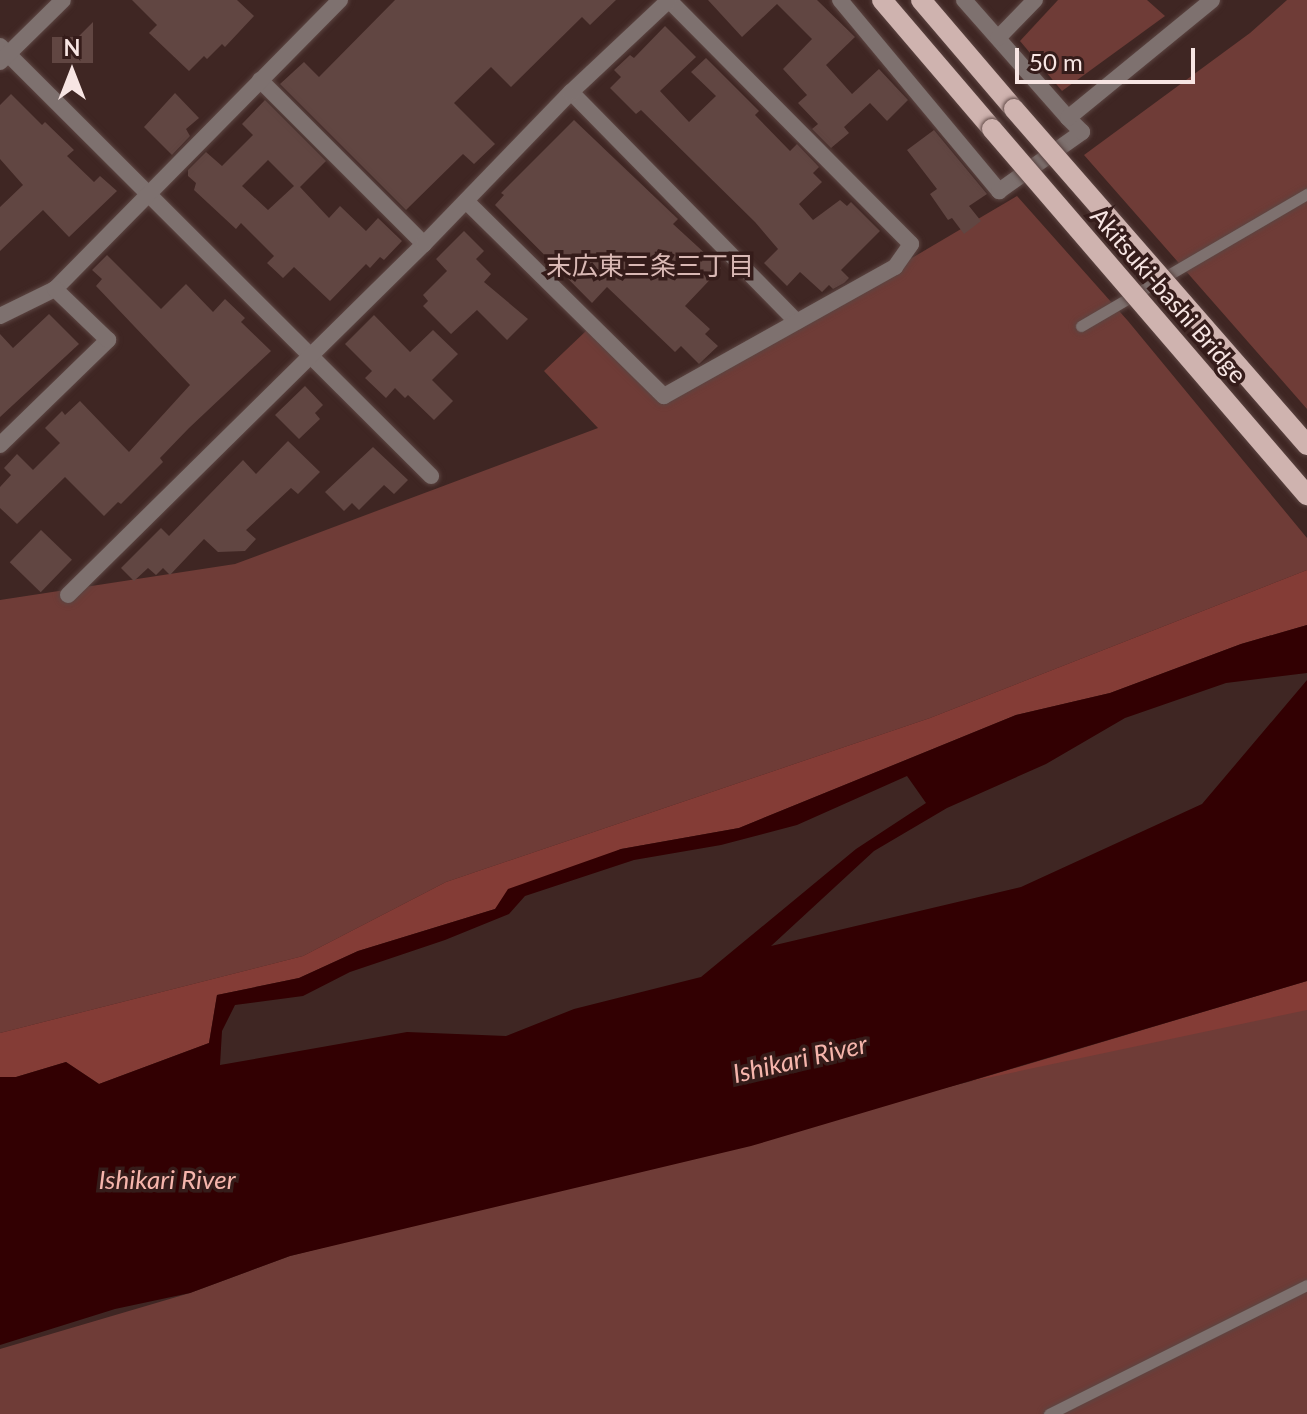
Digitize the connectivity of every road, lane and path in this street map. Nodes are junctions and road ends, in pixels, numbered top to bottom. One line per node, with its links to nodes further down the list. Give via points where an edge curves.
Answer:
1 (63, 0): 11 (street)
2 (340, 0): 12 (street)
3 (669, 0): 13 (street); 21 (street, via 911,244 895,267)
4 (840, 0): 14 (street, via 999,191 1082,132)
5 (882, 0): 27 (main road, Akitsuki-bashi Bridge, bridge)
6 (921, 0): 25 (main road, Akitsuki-bashi Bridge, bridge)
7 (964, 0): 10 (street)
8 (1035, 0): 10 (street)
9 (1212, 0): 14 (street)
10 (998, 38): 14 (street)
11 (3, 54): 15 (street)
12 (260, 80): 15 (street); 18 (street)
13 (571, 92): 17 (street); 21 (street)
14 (1068, 118)
15 (148, 192): 19 (street); 23 (street)
16 (1307, 194): 22 (lane)
17 (466, 201): 18 (street); 21 (street, via 664,396)
18 (424, 244): 23 (street)
19 (55, 289): 20 (street); 24 (street, via 108,340)
20 (0, 316)
21 (797, 322)
22 (1081, 326)
23 (309, 358): 26 (street); 28 (street)
24 (0, 445)
25 (1307, 445)
26 (431, 476)
27 (1307, 495)
28 (68, 595)
29 (1307, 1285): 30 (lane)
30 (1049, 1414)

